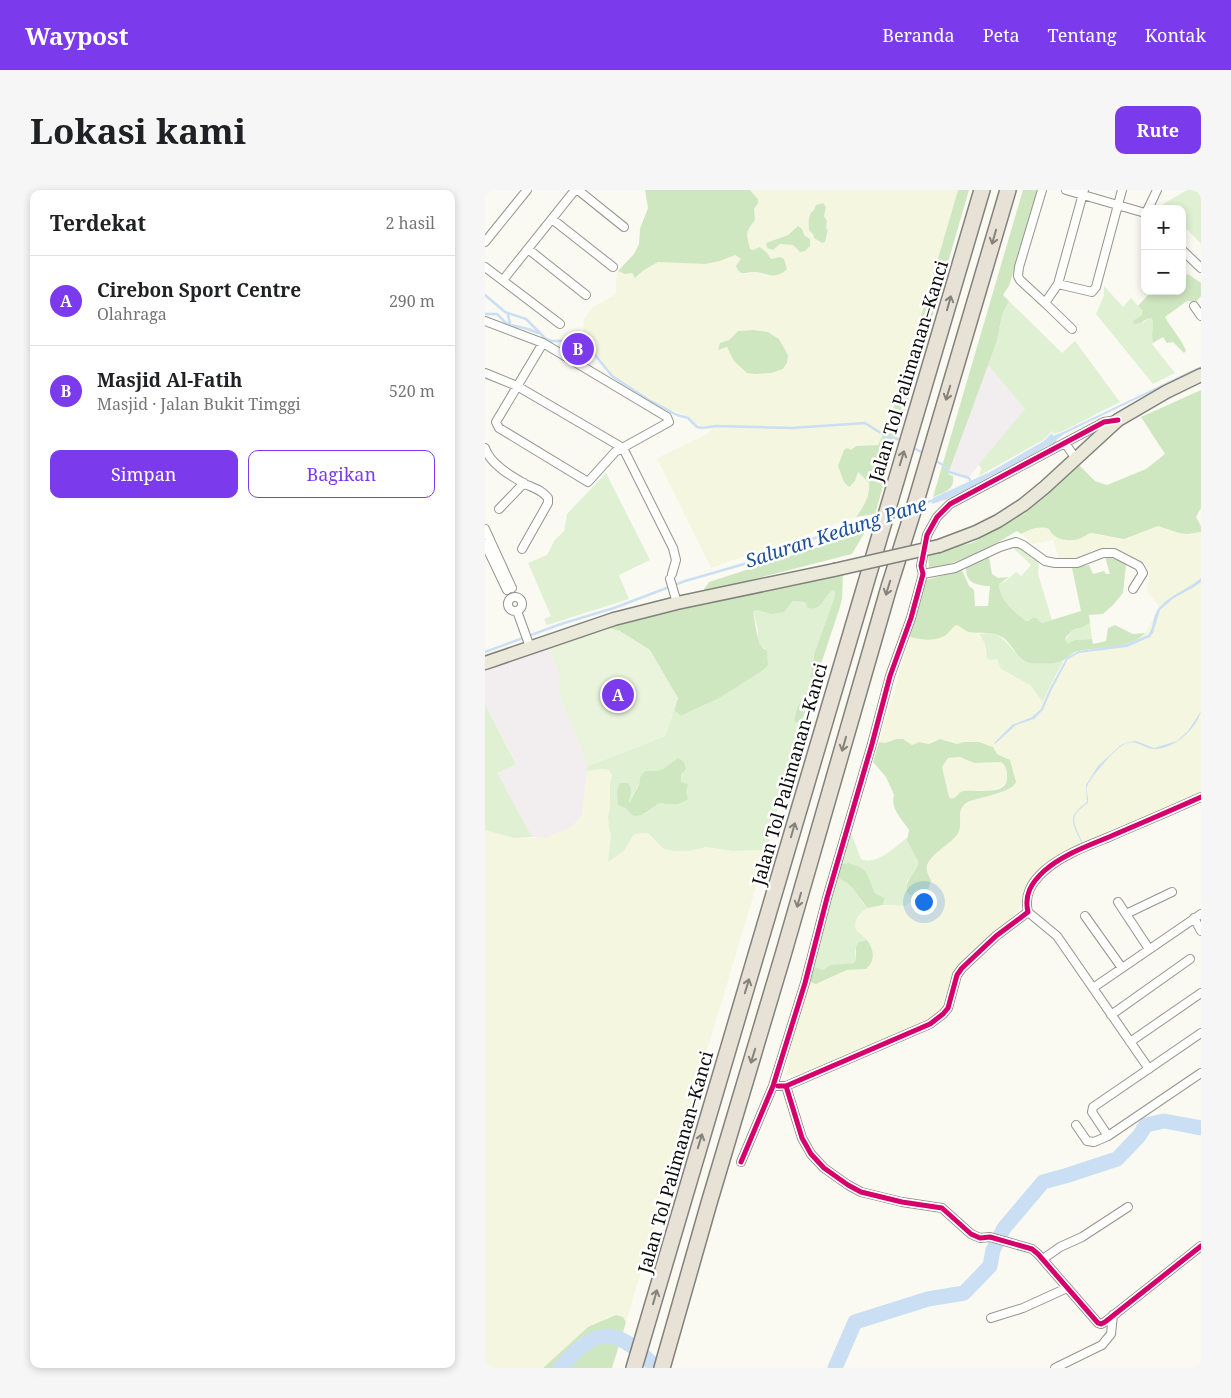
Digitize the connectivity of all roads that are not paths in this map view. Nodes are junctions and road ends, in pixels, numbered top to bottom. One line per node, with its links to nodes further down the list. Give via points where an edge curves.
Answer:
1 (527, 190): 15 (street)
2 (982, 190): 82 (highway, Jalan Tol Palimanan–Kanci, one-way to 2)
3 (1008, 190): 81 (highway, one-way to 81)
4 (1042, 190): 24 (street, via 1018,276)
5 (1065, 190): 9 (street)
6 (1122, 190): 11 (street)
7 (1157, 190): 10 (street)
8 (573, 191): 13 (street); 14 (street)
9 (1083, 192): 11 (street); 22 (street)
10 (1150, 205)
11 (1117, 207): 12 (street); 22 (street, via 1095,290 1091,292)
12 (1141, 213)
13 (552, 219): 16 (street); 19 (street)
14 (624, 227)
15 (485, 242)
16 (528, 249): 21 (street); 23 (street)
17 (1186, 254): 20 (street)
18 (485, 267): 21 (street)
19 (613, 267)
20 (1201, 268)
21 (503, 280): 28 (street)
22 (1058, 284): 24 (street)
23 (586, 295)
24 (1045, 303): 29 (street)
25 (1194, 306): 26 (street)
26 (1201, 316)
27 (485, 321): 30 (street)
28 (560, 324)
29 (1072, 329)
30 (543, 343): 33 (street); 37 (street, via 667,417 667,424)
31 (485, 373): 33 (street)
32 (1201, 375): 34 (main road)
33 (517, 386): 37 (street); 37 (street, via 497,422 499,428 584,481 591,480 615,452)
34 (1118, 420): 35 (street, via 1104,422); 38 (main road)
35 (1065, 444): 38 (street); 46 (street, via 950,504 937,517 927,535 921,566)
36 (485, 448): 39 (street)
37 (623, 448): 49 (street, via 673,548 676,560 671,578)
38 (1076, 458): 49 (main road, bridge, via 1023,505 998,522 939,546 834,570)
39 (491, 460): 40 (street); 41 (street)
40 (485, 466)
41 (524, 483): 42 (street); 45 (street, via 548,498)
42 (499, 509)
43 (485, 529): 48 (street)
44 (485, 544): 48 (street)
45 (522, 549)
46 (923, 574): 47 (street, via 955,568 1016,542 1045,561 1055,563 1077,563 1103,552 1124,557 1143,572); 70 (street, via 890,676 805,983)
47 (1133, 589)
48 (510, 591): 50 (street, via 521,600 522,605 517,611)
49 (676, 599): 50 (main road)
50 (529, 644): 51 (main road)
51 (485, 663)
52 (1201, 797): 55 (street, via 1055,863 1028,891)
53 (1172, 892): 56 (street)
54 (1118, 902): 56 (street)
55 (1028, 912): 63 (street, via 1057,936); 71 (street, via 962,968 948,1008 930,1024)
56 (1126, 914): 60 (street)
57 (1085, 916): 62 (street)
58 (1197, 916): 59 (street); 60 (street)
59 (1201, 931)
60 (1149, 949): 62 (street)
61 (1190, 959): 65 (street)
62 (1121, 968): 63 (street)
63 (1093, 988): 65 (street)
64 (1201, 993): 67 (street)
65 (1111, 1015): 67 (street)
66 (1201, 1033): 68 (street)
67 (1130, 1042): 68 (street)
68 (1149, 1069): 73 (street, via 1093,1107)
69 (1201, 1073): 73 (street)
70 (773, 1086): 71 (street); 74 (street)
71 (786, 1086): 77 (street, via 802,1138 811,1154 848,1185 861,1192 942,1208 971,1234 1032,1249)
72 (1076, 1125): 73 (street, via 1087,1141 1094,1142)
73 (1108, 1136)
74 (741, 1162)
75 (1129, 1207): 77 (street)
76 (1201, 1246): 79 (street)
77 (1043, 1259): 78 (street)
78 (1067, 1288): 79 (street, via 1097,1323 1105,1322); 80 (street)
79 (1113, 1315): 83 (street, via 1111,1334 1103,1345)
80 (991, 1318)
81 (663, 1363)
82 (634, 1368)
83 (1055, 1368)

